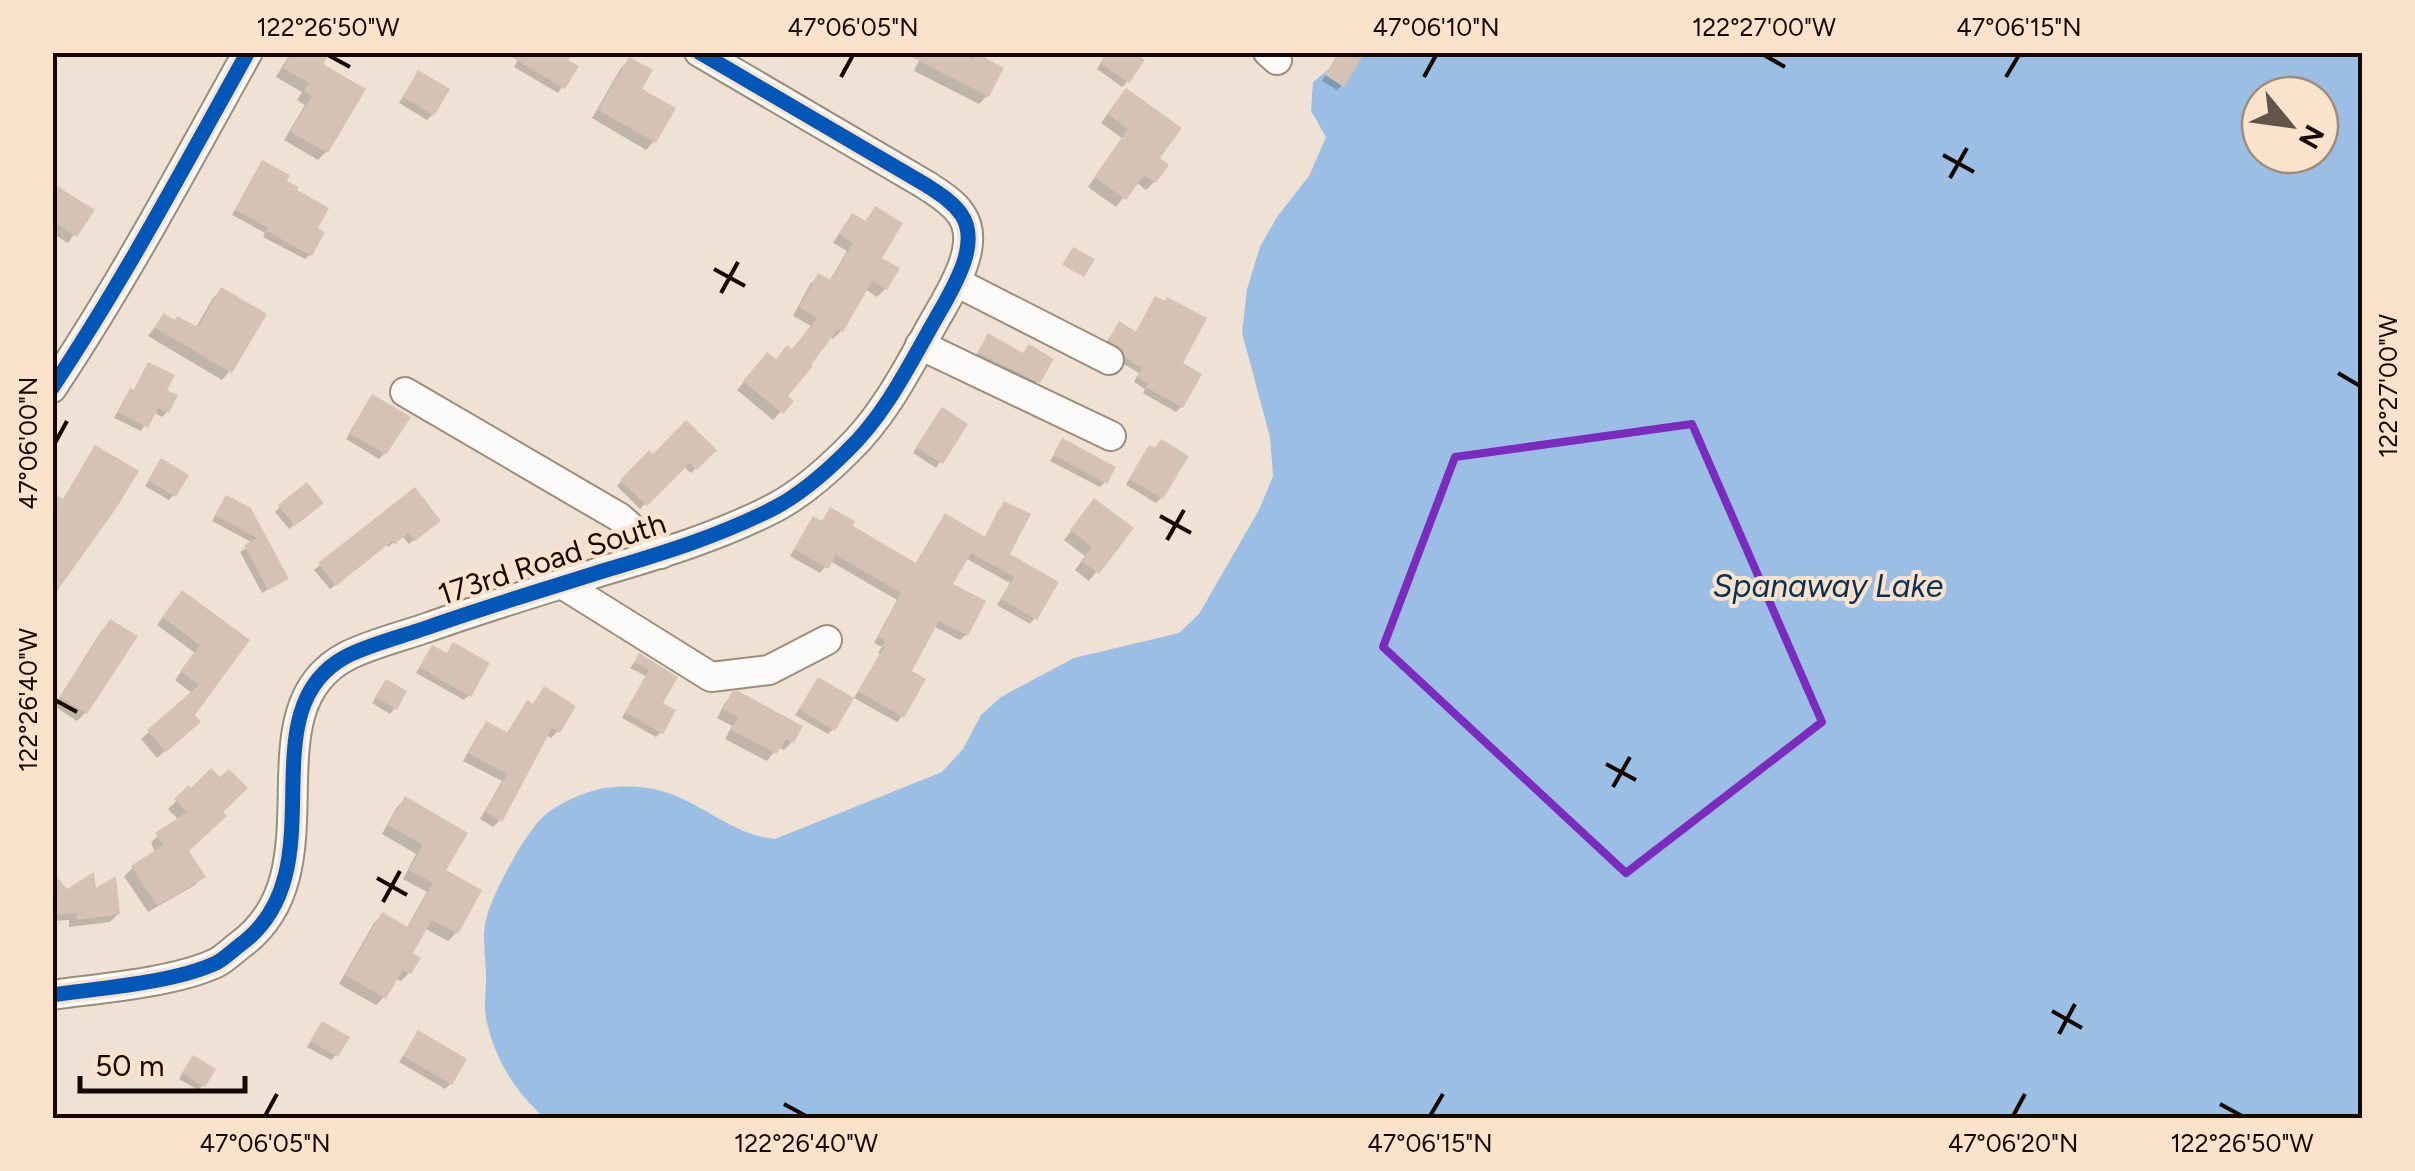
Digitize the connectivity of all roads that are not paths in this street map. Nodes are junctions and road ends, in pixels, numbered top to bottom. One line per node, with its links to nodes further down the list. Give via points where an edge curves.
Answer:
1 (248, 52): 6 (street, via 127,266)
2 (699, 52): 3 (street, 173rd Road South, via 945,198 962,214 968,240)
3 (956, 282): 4 (street, 173rd Road South); 5 (street)
4 (920, 345): 8 (street); 9 (street, 173rd Road South, via 876,417 820,476 779,505)
5 (1109, 360)
6 (57, 372)
7 (405, 392): 9 (street, via 619,517)
8 (1111, 436)
9 (661, 554): 10 (street, 173rd Road South)
10 (562, 584): 11 (street, via 711,676 769,670); 12 (street, 173rd Road South, via 348,656 318,679 297,723 284,887 252,937 205,967)
11 (827, 640)
12 (52, 996)

